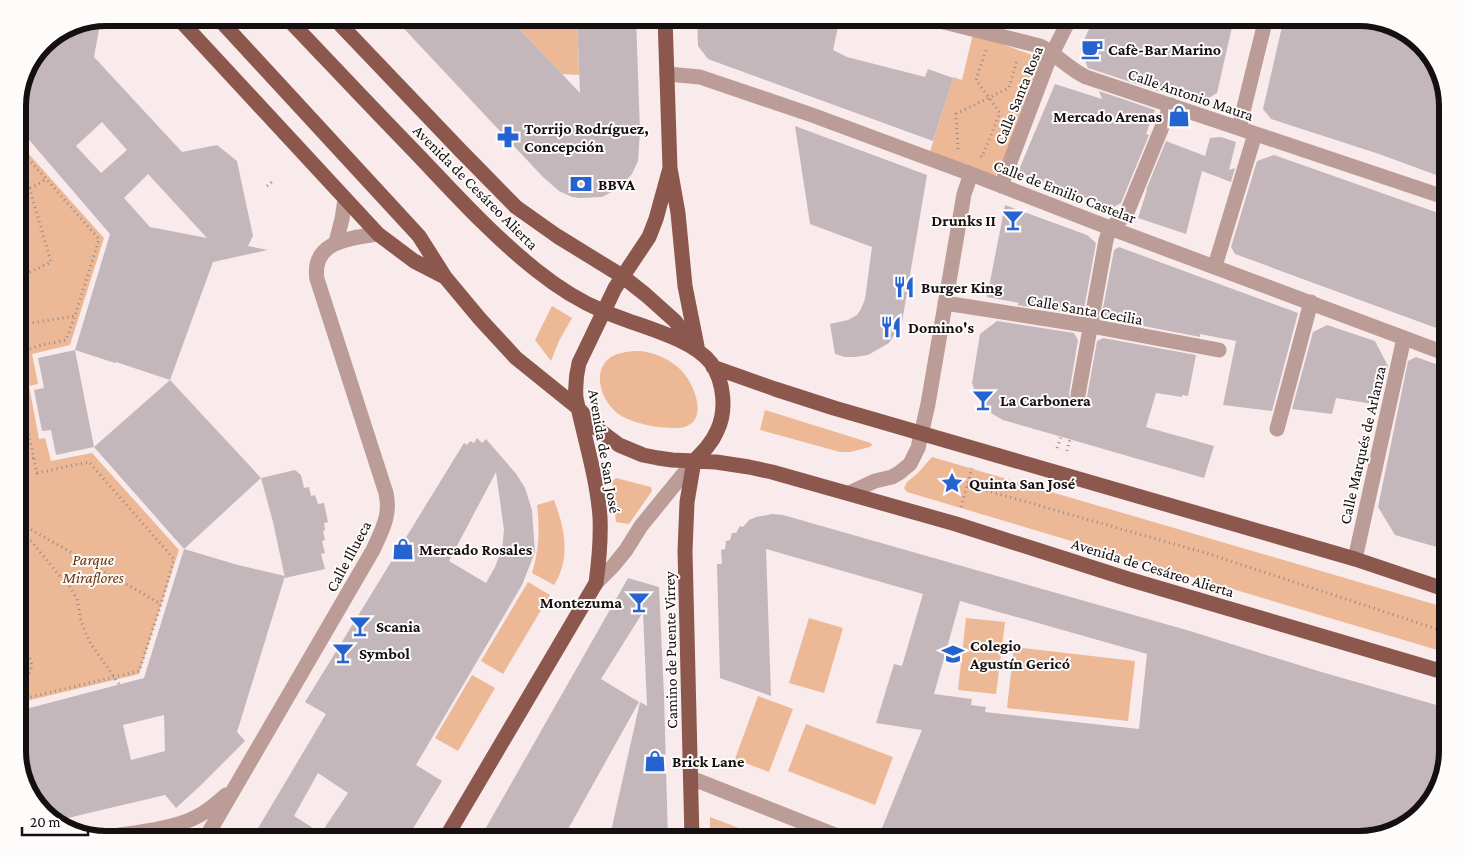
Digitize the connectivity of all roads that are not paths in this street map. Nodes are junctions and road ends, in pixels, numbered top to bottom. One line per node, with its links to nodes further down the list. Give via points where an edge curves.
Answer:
1 (185, 26): 18 (main road, Avenida de Cesáreo Alierta)
2 (225, 26): 24 (main road, Avenida de Cesáreo Alierta, via 419,236)
3 (295, 26): 27 (main road, Avenida de Cesáreo Alierta, via 489,229 558,286)
4 (342, 26): 23 (main road, Avenida de Cesáreo Alierta, via 516,207)
5 (665, 26): 10 (main road, Avenida de San José)
6 (960, 26): 9 (street, Calle Antonio Maura, via 1040,46)
7 (1066, 26): 9 (street, Calle Santa Rosa)
8 (1264, 26): 12 (street)
9 (1053, 53): 11 (street, Calle Antonio Maura, via 1082,75); 16 (street, Calle Santa Rosa)
10 (667, 74): 14 (main road, Avenida de San José); 15 (street, Calle de Emilio Castelar, via 700,77 812,114)
11 (1171, 105): 12 (street, Calle Antonio Maura); 19 (street, via 1126,215)
12 (1238, 128): 13 (street, Calle Antonio Maura)
13 (1255, 134): 17 (street, Calle Antonio Maura); 22 (street)
14 (670, 168): 23 (main road, Avenida de San José, via 649,237); 30 (main road, Avenida de San José, via 685,286)
15 (971, 174): 16 (street, Calle de Emilio Castelar); 26 (street, via 964,194)
16 (1001, 186): 19 (street, Calle de Emilio Castelar)
17 (1439, 195)
18 (345, 199): 20 (main road, Avenida de Cesáreo Alierta); 21 (street, Calle Illueca)
19 (1110, 228): 22 (street, Calle de Emilio Castelar); 28 (street)
20 (378, 234): 21 (street); 24 (main road, Avenida de Cesáreo Alierta, via 414,261)
21 (336, 242): 45 (street, Calle Illueca, via 317,262 317,279 386,492 388,513 373,550)
22 (1215, 266): 25 (street, Calle de Emilio Castelar)
23 (622, 276): 27 (main road, Avenida de San José); 30 (main road, Avenida de Cesáreo Alierta, via 675,321)
24 (445, 277): 35 (main road, Avenida de Cesáreo Alierta, via 516,358)
25 (1311, 302): 29 (street, Calle de Emilio Castelar); 36 (street)
26 (945, 303): 28 (street, Calle Santa Cecilia); 37 (street)
27 (603, 311): 30 (main road, Avenida de Cesáreo Alierta); 35 (main road, Avenida de San José, via 578,363 575,387)
28 (1091, 326): 31 (street, Calle Santa Cecilia); 34 (street)
29 (1404, 338): 32 (street, Calle de Emilio Castelar); 40 (street, Calle Marqués de Arlanza)
30 (698, 350): 33 (main road, Avenida de Cesáreo Alierta)
31 (1219, 350)
32 (1439, 351)
33 (713, 367): 37 (main road, Avenida de Cesáreo Alierta); 38 (main road, Avenida de San José, via 721,390 721,422 707,448)
34 (1078, 395)
35 (578, 408): 38 (main road, Avenida de Cesáreo Alierta, via 595,427 619,445 643,455); 41 (main road, Avenida de San José, via 600,515)
36 (1277, 428)
37 (922, 434): 39 (street, via 914,458 905,469); 40 (main road, Avenida de Cesáreo Alierta)
38 (694, 460): 39 (main road, Avenida de Cesáreo Alierta, via 759,469); 41 (street, Avenida de San José, via 640,526 626,550); 44 (main road, Camino de Puente Virrey, via 687,502 685,551)
39 (849, 493): 43 (main road, Avenida de Cesáreo Alierta, via 1128,579)
40 (1354, 558): 42 (main road, Avenida de Cesáreo Alierta)
41 (596, 583): 50 (main road, Avenida de San José)
42 (1439, 587)
43 (1439, 669)
44 (691, 778): 51 (main road, Camino de Puente Virrey); 52 (street)
45 (234, 788): 46 (street, via 198,816); 49 (street, Calle Illueca)
46 (162, 828): 47 (street); 48 (street)
47 (143, 831)
48 (174, 831)
49 (209, 831)
50 (449, 831)
51 (692, 831)
52 (823, 831)

